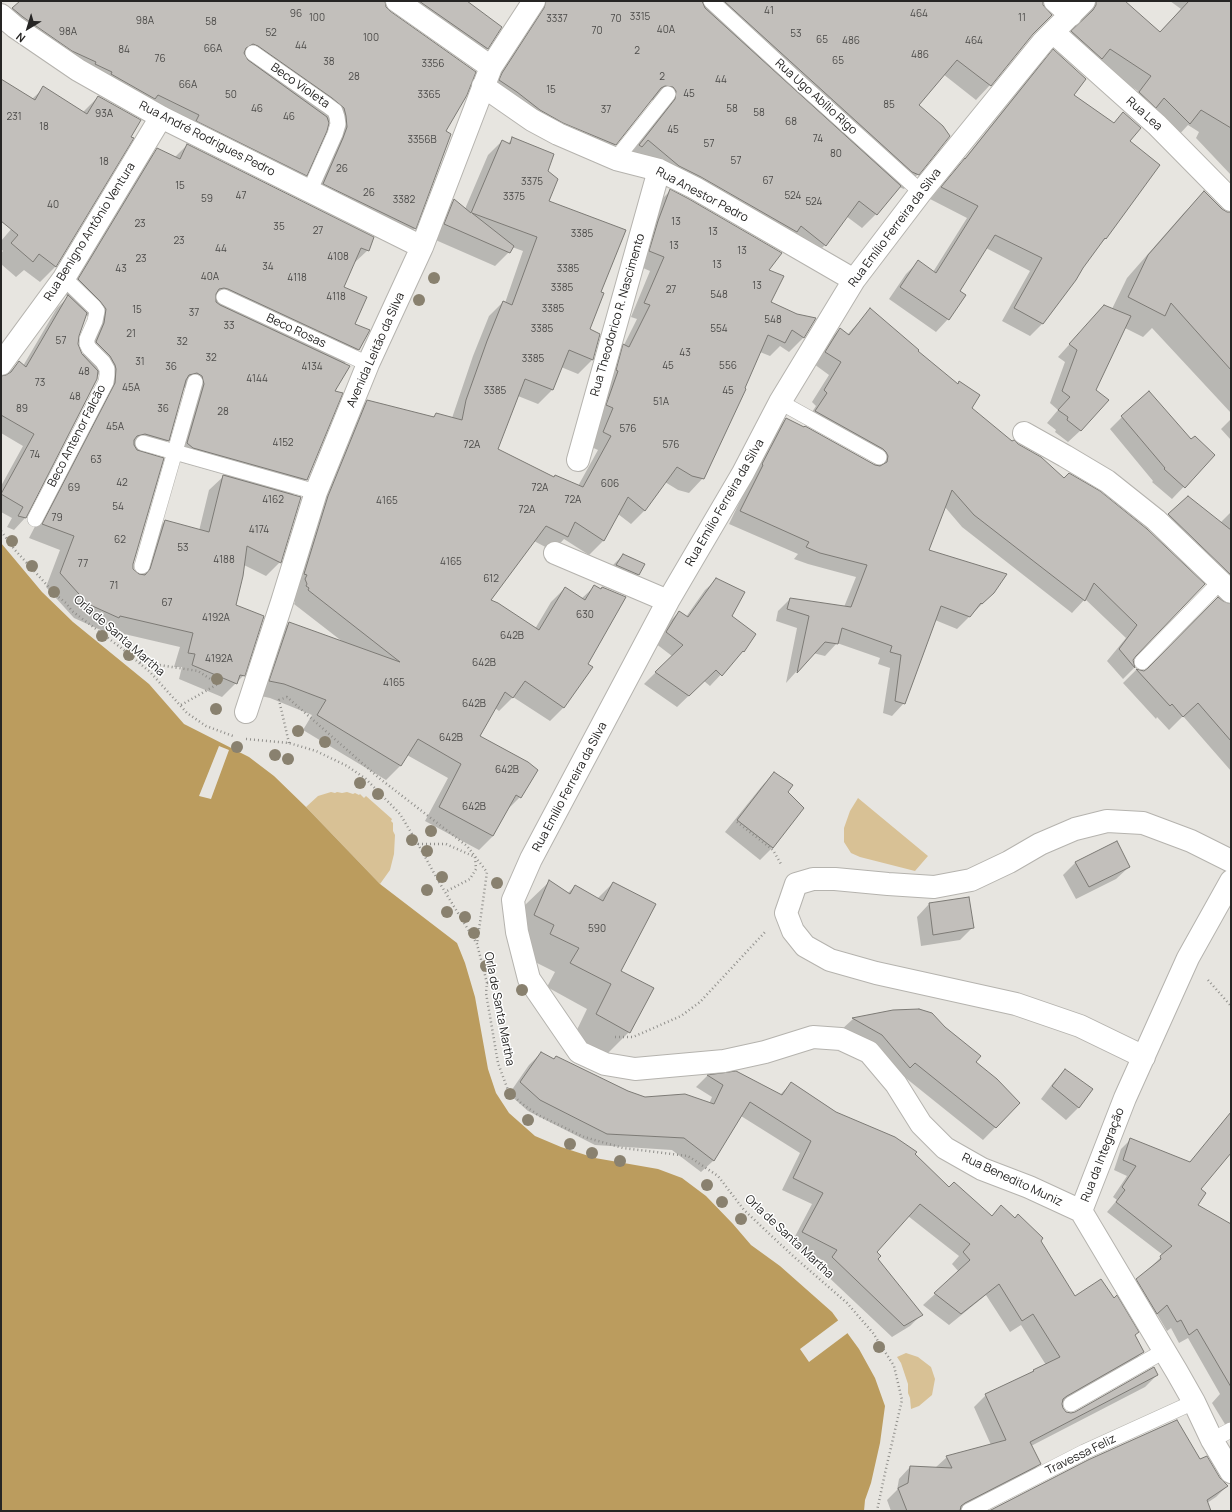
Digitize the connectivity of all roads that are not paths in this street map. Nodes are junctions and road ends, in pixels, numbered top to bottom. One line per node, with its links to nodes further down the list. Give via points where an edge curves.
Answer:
1 (397, 1): 8 (street, Rua Anestor Pedro)
2 (534, 1): 8 (street, Avenida Leitão da Silva)
3 (711, 1): 14 (lane, Rua Ugo Abílio Rigo)
4 (1070, 6): 6 (street, Rua Emílio Ferreira da Silva)
5 (1, 15): 10 (street, Rua André Rodrigues Pedro, via 78,70)
6 (1053, 32): 14 (street, Rua Emílio Ferreira da Silva); 15 (street, Rua Lea, via 1157,125)
7 (252, 53): 13 (lane, Beco Violeta, via 335,111 338,124 335,134)
8 (487, 77): 11 (street, Rua Anestor Pedro, via 538,124); 16 (street, Avenida Leitão da Silva)
9 (668, 94): 11 (lane)
10 (161, 117): 13 (street, Rua André Rodrigues Pedro); 17 (street, Rua Benigno Antônio Ventura)
11 (616, 159): 12 (street, Rua Anestor Pedro)
12 (659, 170): 18 (street, Rua Anestor Pedro, via 695,188); 28 (street, Rua Theodorico R. Nascimento)
13 (309, 192): 16 (street, Rua André Rodrigues Pedro)
14 (922, 192): 18 (street, Rua Emílio Ferreira da Silva)
15 (1231, 200)
16 (422, 247): 21 (street, Avenida Leitão da Silva)
17 (64, 278): 20 (street, Rua Benigno Antônio Ventura); 30 (lane, Beco Antenor Falcão, via 97,312 87,344 103,362 107,375 106,382)
18 (854, 280): 23 (street, Rua Emílio Ferreira da Silva)
19 (224, 298): 21 (lane, Beco Rosas)
20 (1, 364)
21 (368, 364): 29 (street, Avenida Leitão da Silva)
22 (195, 382): 26 (lane)
23 (780, 402): 27 (lane); 34 (street, Rua Emílio Ferreira da Silva, via 743,473)
24 (1024, 433): 33 (street, via 1107,482 1156,520)
25 (143, 443): 26 (lane)
26 (175, 452): 29 (lane); 32 (lane)
27 (879, 457)
28 (578, 460)
29 (316, 492): 36 (street, Avenida Leitão da Silva)
30 (35, 519)
31 (555, 553): 34 (street)
32 (142, 566)
33 (1226, 587): 35 (lane)
34 (668, 601): 39 (street, Rua Emílio Ferreira da Silva, via 531,859 514,900 517,932 529,979)
35 (1142, 662)
36 (246, 712)
37 (1231, 861): 40 (street, via 1190,841 1143,823 1107,821 1075,829 1040,844 970,880 934,887 835,879 813,879 796,884 786,913 793,931 805,946 830,960 876,973 1016,1004 1080,1026)
38 (1231, 881): 40 (street, Rua da Integração, via 1188,958)
39 (579, 1052): 41 (street, Rua Benedito Muniz, via 605,1064 635,1069 724,1061 813,1037 841,1038 869,1052 896,1084 921,1124 946,1148 982,1169)
40 (1144, 1057): 41 (street, Rua da Integração)
41 (1080, 1211): 42 (street)
42 (1164, 1351): 43 (street); 44 (lane)
43 (1194, 1402): 46 (street); 48 (lane, Travessa Feliz, via 1084,1452)
44 (1071, 1404)
45 (1231, 1430): 46 (lane)
46 (1212, 1440): 47 (street)
47 (1231, 1472)
48 (969, 1511)

